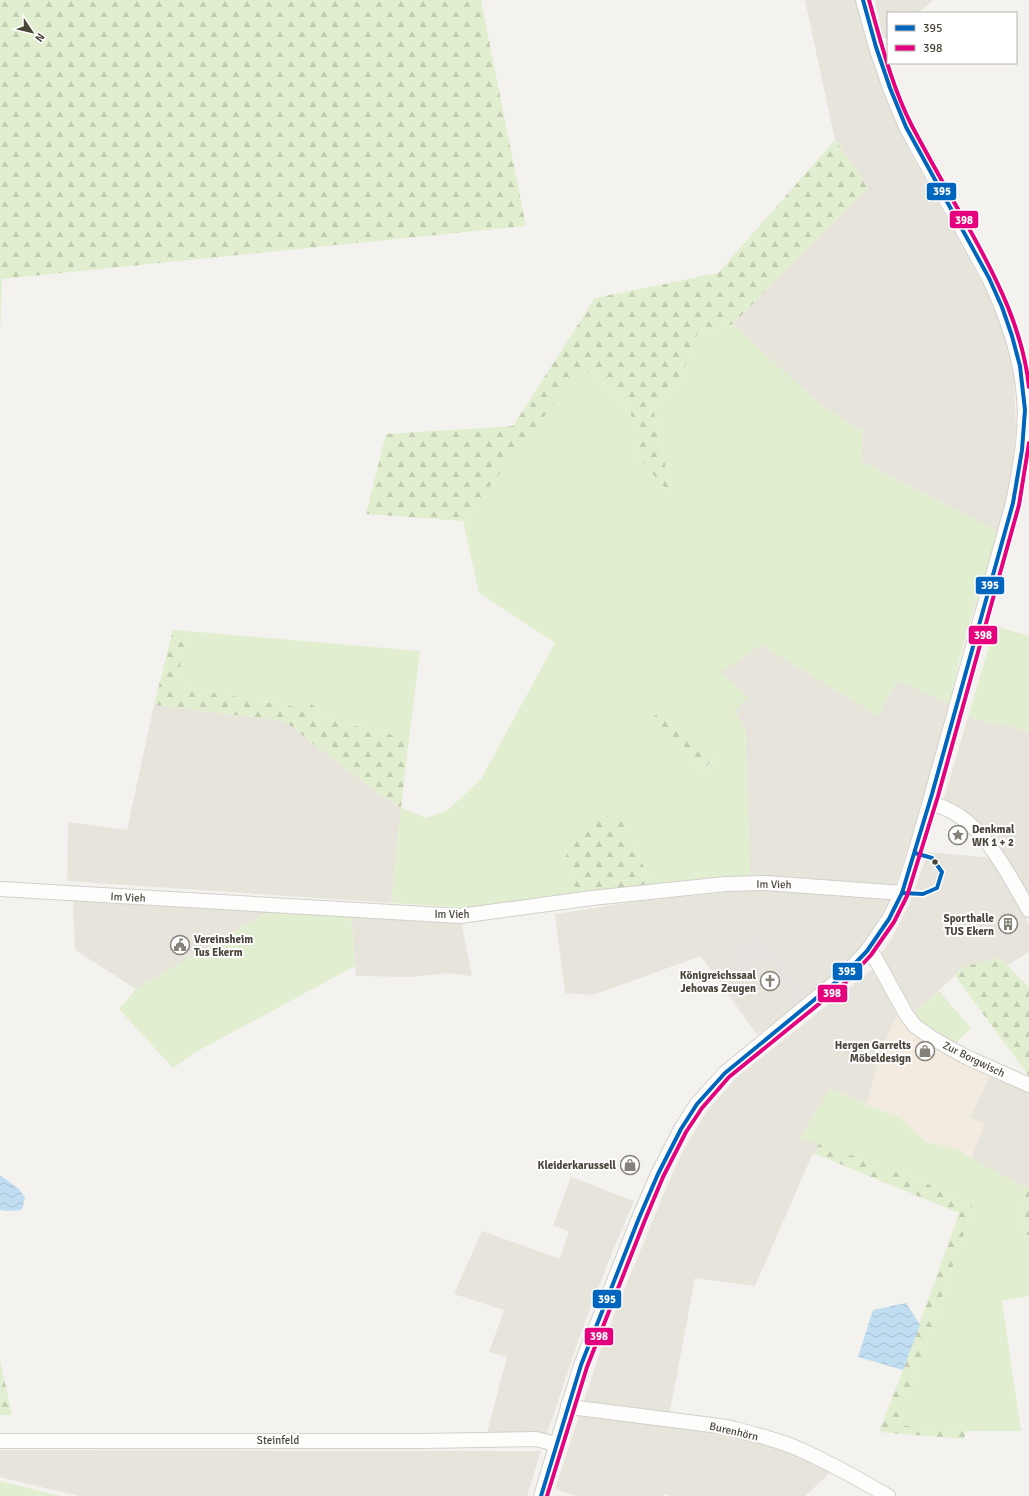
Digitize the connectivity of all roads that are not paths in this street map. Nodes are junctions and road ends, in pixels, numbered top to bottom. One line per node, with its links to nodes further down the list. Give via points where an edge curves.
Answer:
1 (863, 0): 2 (street, via 876,47 906,127 991,284)
2 (1023, 354): 3 (street, via 1024,415 1014,503)
3 (930, 803): 5 (street); 6 (street, via 955,813 979,832 1004,867)
4 (0, 889): 5 (street, Im Vieh, via 460,916 592,898 726,884 766,883)
5 (902, 893): 7 (street, via 889,919)
6 (1029, 910)
7 (867, 951): 8 (street, Zur Borgwisch, via 874,956 915,1026 964,1056); 9 (street, via 823,995 725,1073 697,1104 668,1155 639,1218 581,1365)
8 (1029, 1085)
9 (568, 1405): 11 (street); 13 (street, Burenhörn, via 744,1431 800,1449)
10 (0, 1441): 11 (street, Steinfeld, via 423,1442 536,1439)
11 (556, 1444): 12 (street)
12 (540, 1496)
13 (888, 1496)

